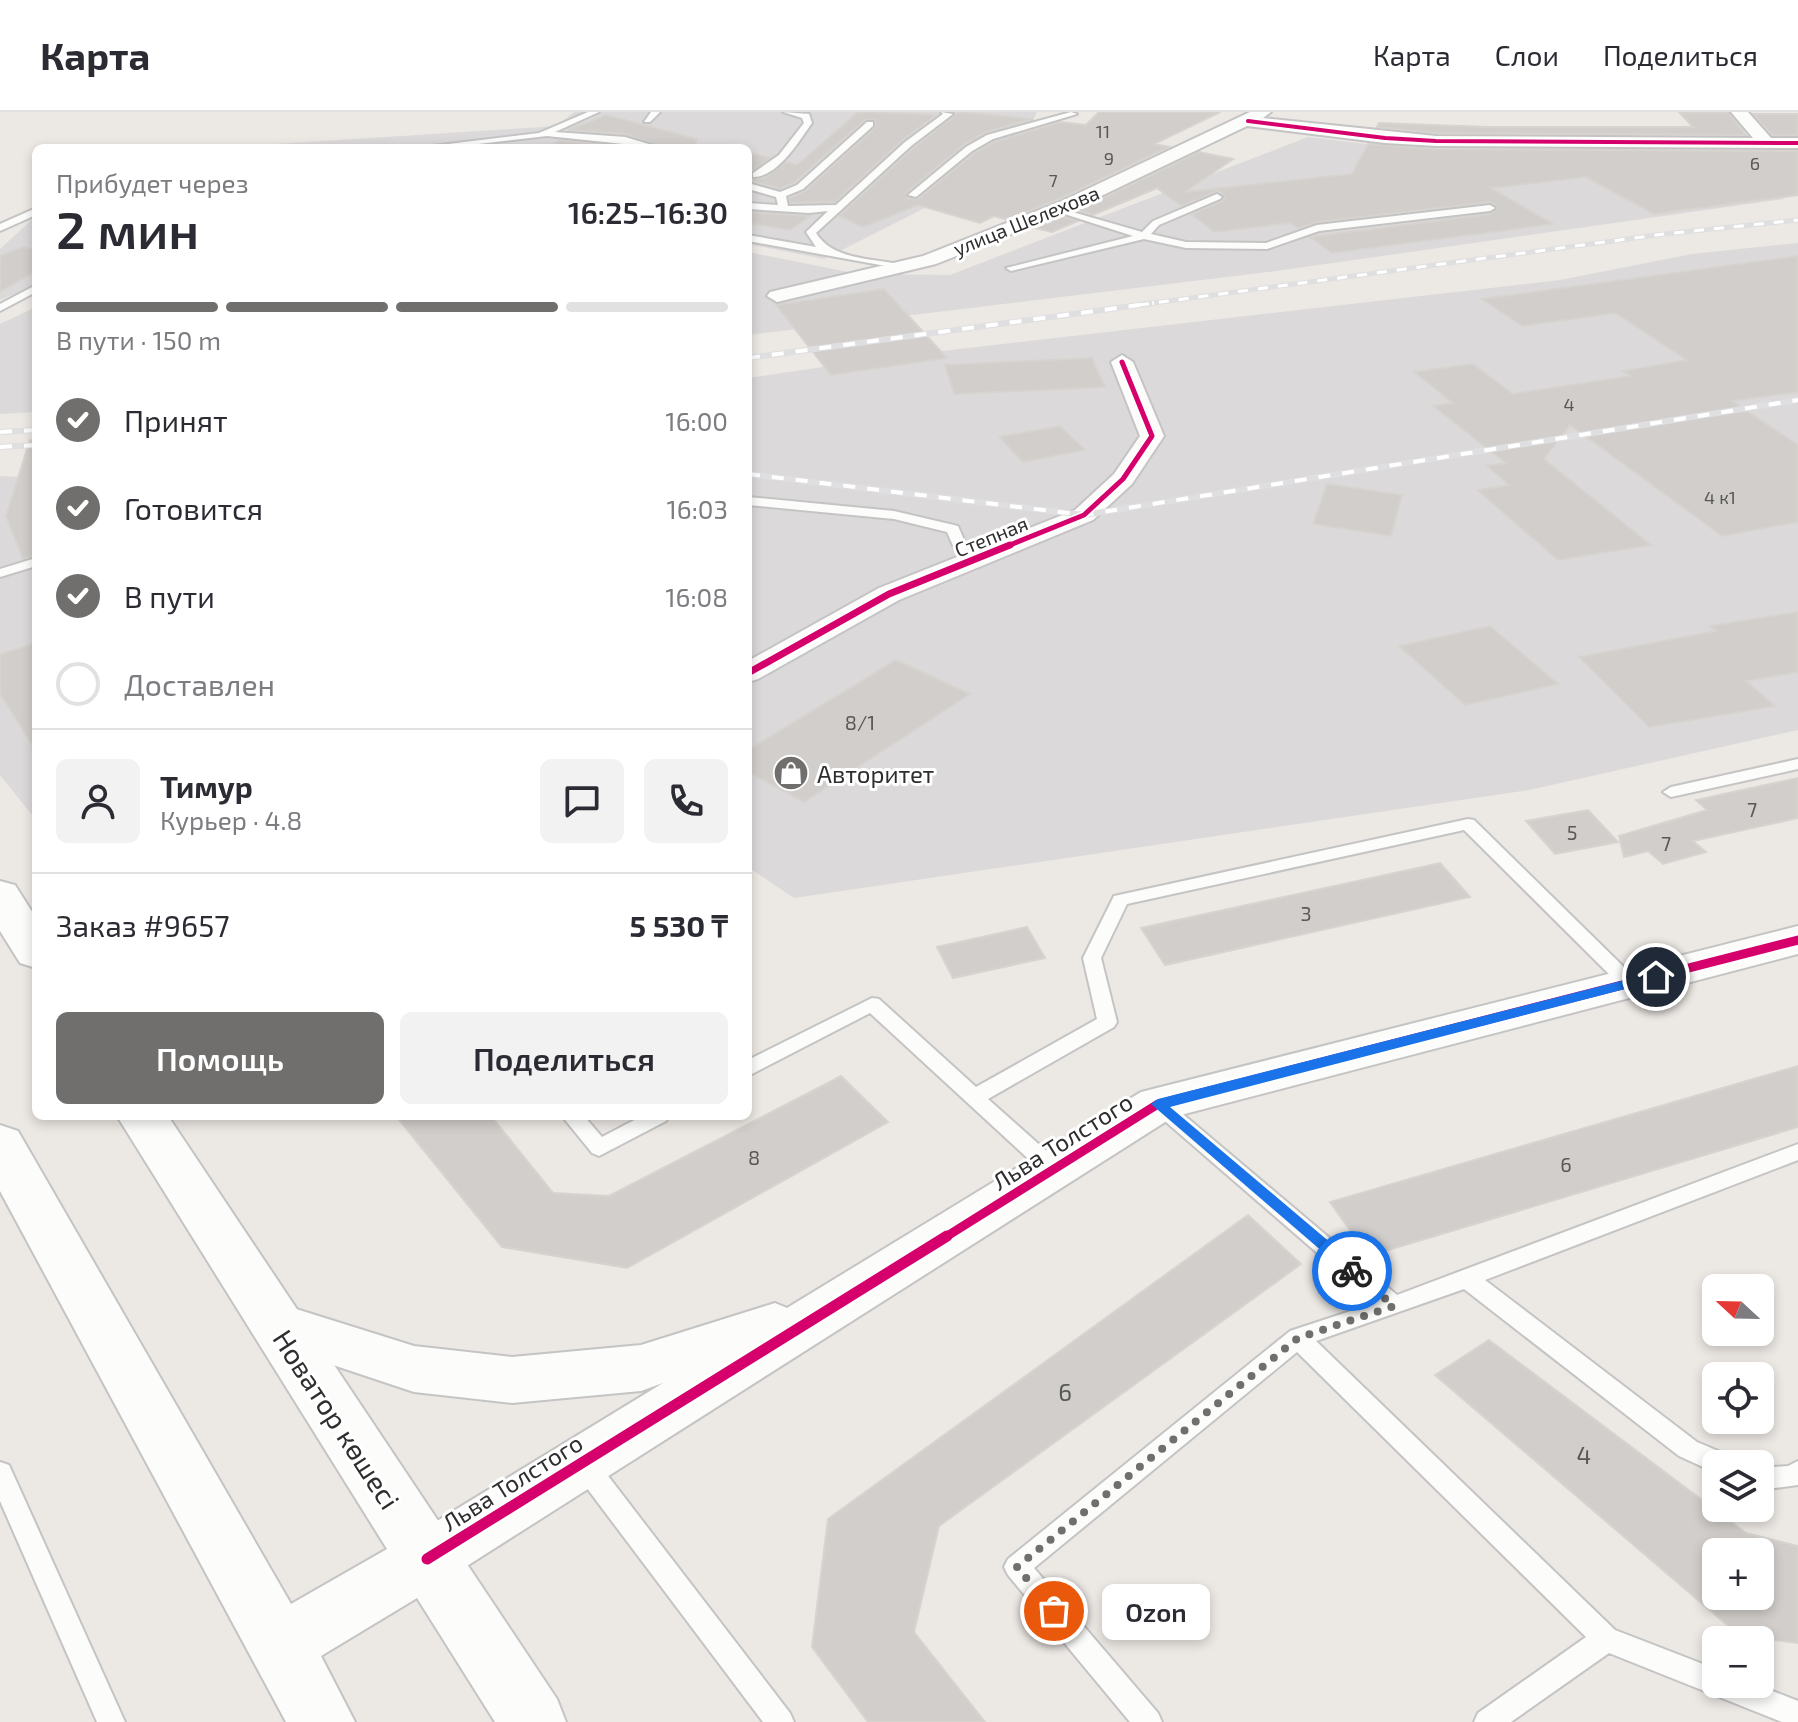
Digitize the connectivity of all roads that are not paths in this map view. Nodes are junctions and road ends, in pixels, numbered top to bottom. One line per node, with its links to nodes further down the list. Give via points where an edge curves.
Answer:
1 (595, 112): 11 (lane)
2 (656, 112): 9 (lane)
3 (787, 112): 16 (lane, via 806,116 808,123 782,157)
4 (945, 112): 22 (lane, via 949,114 908,144)
5 (1058, 112): 7 (lane)
6 (1739, 112): 12 (street)
7 (1074, 113): 18 (lane, via 990,137)
8 (1255, 117): 12 (street, via 1436,141); 24 (street, улица Шелехова)
9 (647, 120)
10 (870, 124): 20 (lane)
11 (548, 133): 14 (lane); 15 (lane)
12 (1767, 143): 13 (street)
13 (1798, 143)
14 (470, 144)
15 (641, 144)
16 (752, 172)
17 (752, 186): 20 (lane)
18 (913, 195)
19 (1217, 197): 29 (lane, via 1156,223)
20 (782, 201): 21 (lane); 22 (lane, via 809,210); 28 (lane)
21 (752, 205)
22 (841, 207): 28 (lane)
23 (1490, 208): 29 (lane, via 1317,228 1267,246 1186,245)
24 (1058, 209): 29 (lane); 33 (street, улица Шелехова)
25 (32, 213): 27 (lane)
26 (32, 226): 30 (lane)
27 (0, 228)
28 (811, 232): 32 (lane, via 814,242)
29 (1144, 236): 34 (lane)
30 (0, 239)
31 (752, 239): 32 (lane)
32 (828, 252): 33 (lane)
33 (904, 268): 36 (street, улица Шелехова)
34 (1011, 268)
35 (32, 290): 37 (lane)
36 (777, 296)
37 (0, 308)
38 (1122, 362): 41 (street, Степная, via 1152,436 1123,479 1084,515)
39 (752, 501): 41 (lane, via 894,515 953,529)
40 (32, 563): 42 (lane)
41 (967, 563): 43 (street, Степная, via 889,594)
42 (0, 573)
43 (752, 671)
44 (1798, 764): 45 (lane)
45 (1671, 792)
46 (0, 895): 48 (main road)
47 (1798, 940): 49 (street, Льва Толстого)
48 (32, 947)
49 (1630, 984): 51 (lane, via 1468,824 1120,900 1092,958 1107,1022); 52 (street, Льва Толстого)
50 (752, 1067): 51 (lane, via 872,1004)
51 (975, 1097): 58 (lane)
52 (1158, 1104): 58 (street, Льва Толстого); 61 (lane)
53 (145, 1120): 62 (main road, Новатор көшесі)
54 (575, 1120): 55 (lane, via 599,1148)
55 (652, 1120)
56 (0, 1144): 71 (main road)
57 (1798, 1152): 59 (lane)
58 (1054, 1170): 60 (street, Льва Толстого)
59 (1466, 1278): 61 (lane); 64 (lane)
60 (837, 1305): 62 (street, via 641,1368 512,1380 414,1369); 65 (street, Льва Толстого)
61 (1394, 1306): 63 (lane)
62 (277, 1325): 69 (main road, Новатор көшесі)
63 (1298, 1338): 70 (lane); 79 (lane, via 1017,1567)
64 (1702, 1455)
65 (583, 1462): 69 (street, Льва Толстого); 78 (lane)
66 (1798, 1472): 68 (lane)
67 (0, 1473): 75 (lane)
68 (1774, 1478)
69 (427, 1559): 71 (main road, Льва Толстого); 77 (main road, Новатор көшесі)
70 (1606, 1639): 72 (lane); 80 (lane)
71 (281, 1644): 76 (main road)
72 (1702, 1677)
73 (1758, 1698): 74 (lane)
74 (1798, 1718)
75 (111, 1722)
76 (322, 1722)
77 (533, 1722)
78 (780, 1722)
79 (1148, 1722)
80 (1488, 1722)

